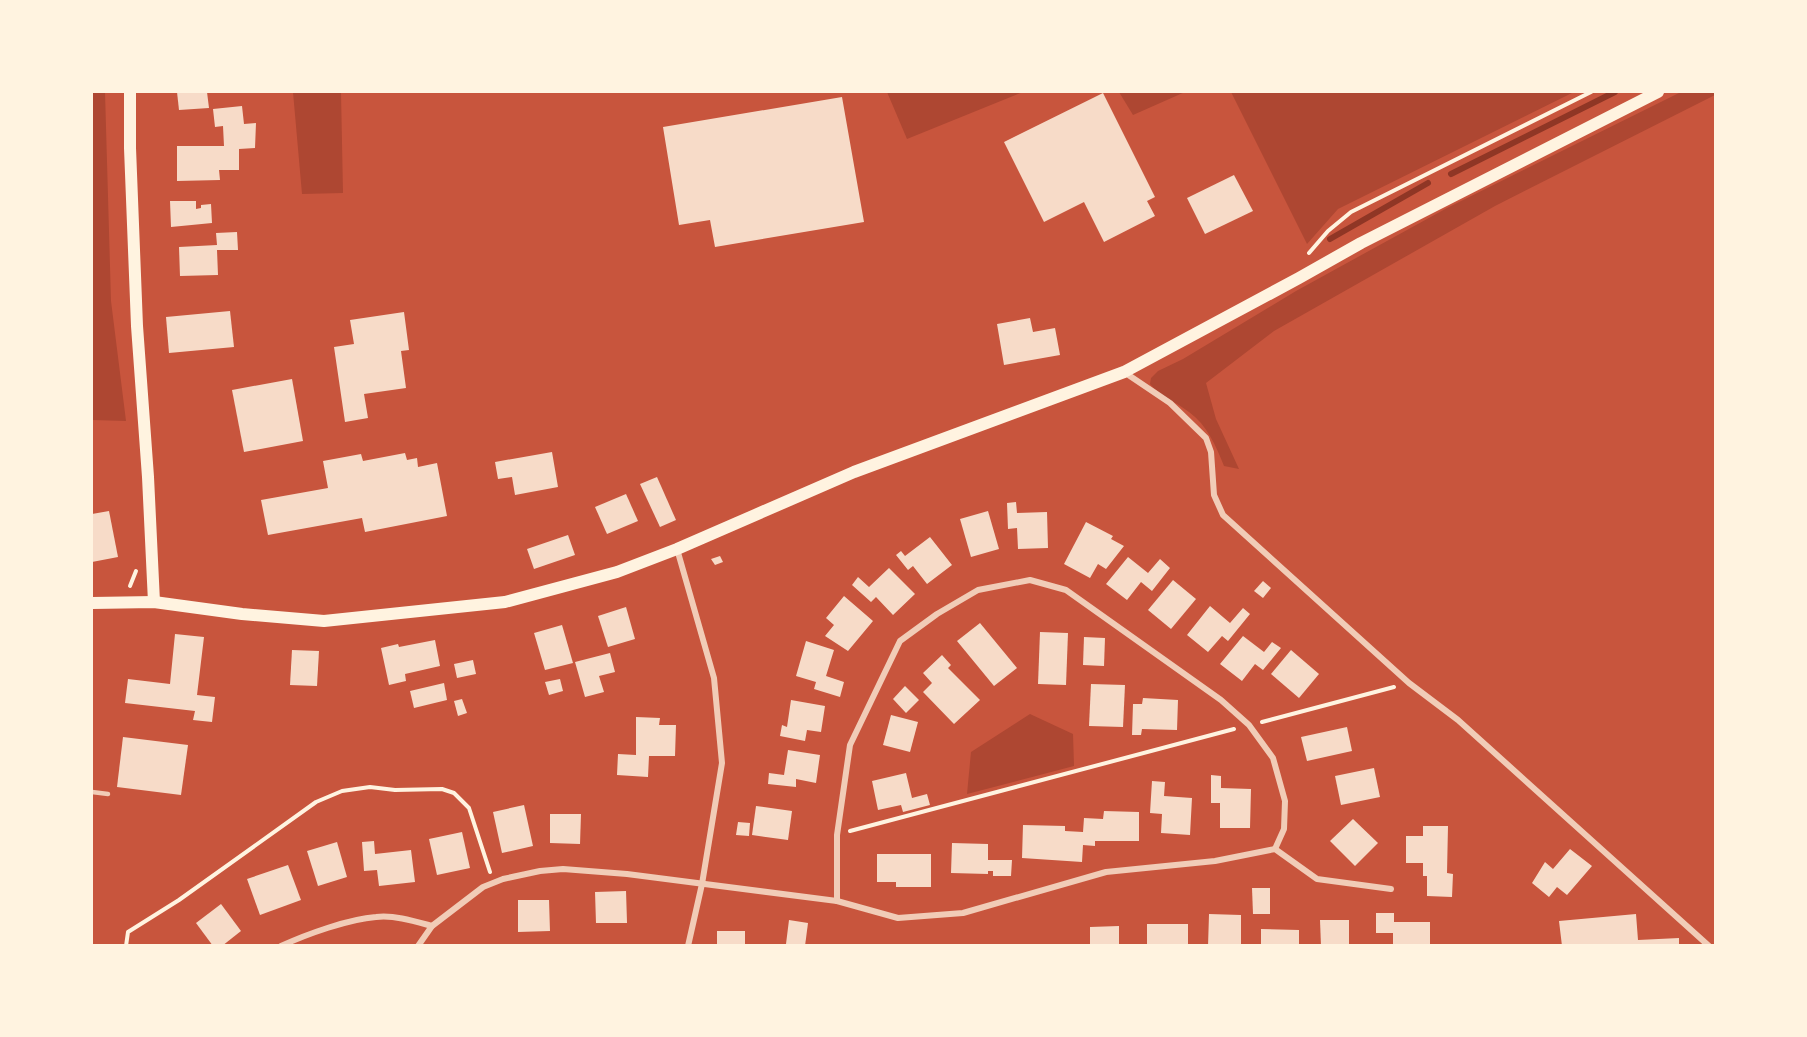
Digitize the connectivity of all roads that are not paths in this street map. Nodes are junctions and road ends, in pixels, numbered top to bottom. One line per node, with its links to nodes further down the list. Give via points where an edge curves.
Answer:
1 (130, 92): 5 (main road, via 137,326)
2 (1658, 92): 3 (main road, via 1361,243)
3 (1124, 372): 4 (main road, via 854,472); 17 (street, via 1170,403 1206,438 1211,452 1214,495 1222,515)
4 (677, 549): 5 (main road, via 617,572 506,602 324,621 232,613); 10 (street, via 714,678 722,763)
5 (154, 596): 6 (main road)
6 (92, 603)
7 (92, 792): 8 (lane)
8 (108, 794)
9 (1275, 849): 11 (street, via 1317,879); 12 (street, via 1215,861 1106,872 963,913 898,918); 12 (street, via 1284,829 1285,801 1273,758 1249,725 1221,700 1066,590 1030,580 978,590 900,641 850,745 837,835)
10 (702, 884): 12 (street); 13 (street, via 563,869 519,874 473,894); 16 (street)
11 (1391, 889)
12 (837, 901)
13 (432, 926): 14 (street, via 378,917); 15 (street)
14 (281, 945)
15 (418, 945)
16 (688, 945)
17 (1709, 945)

